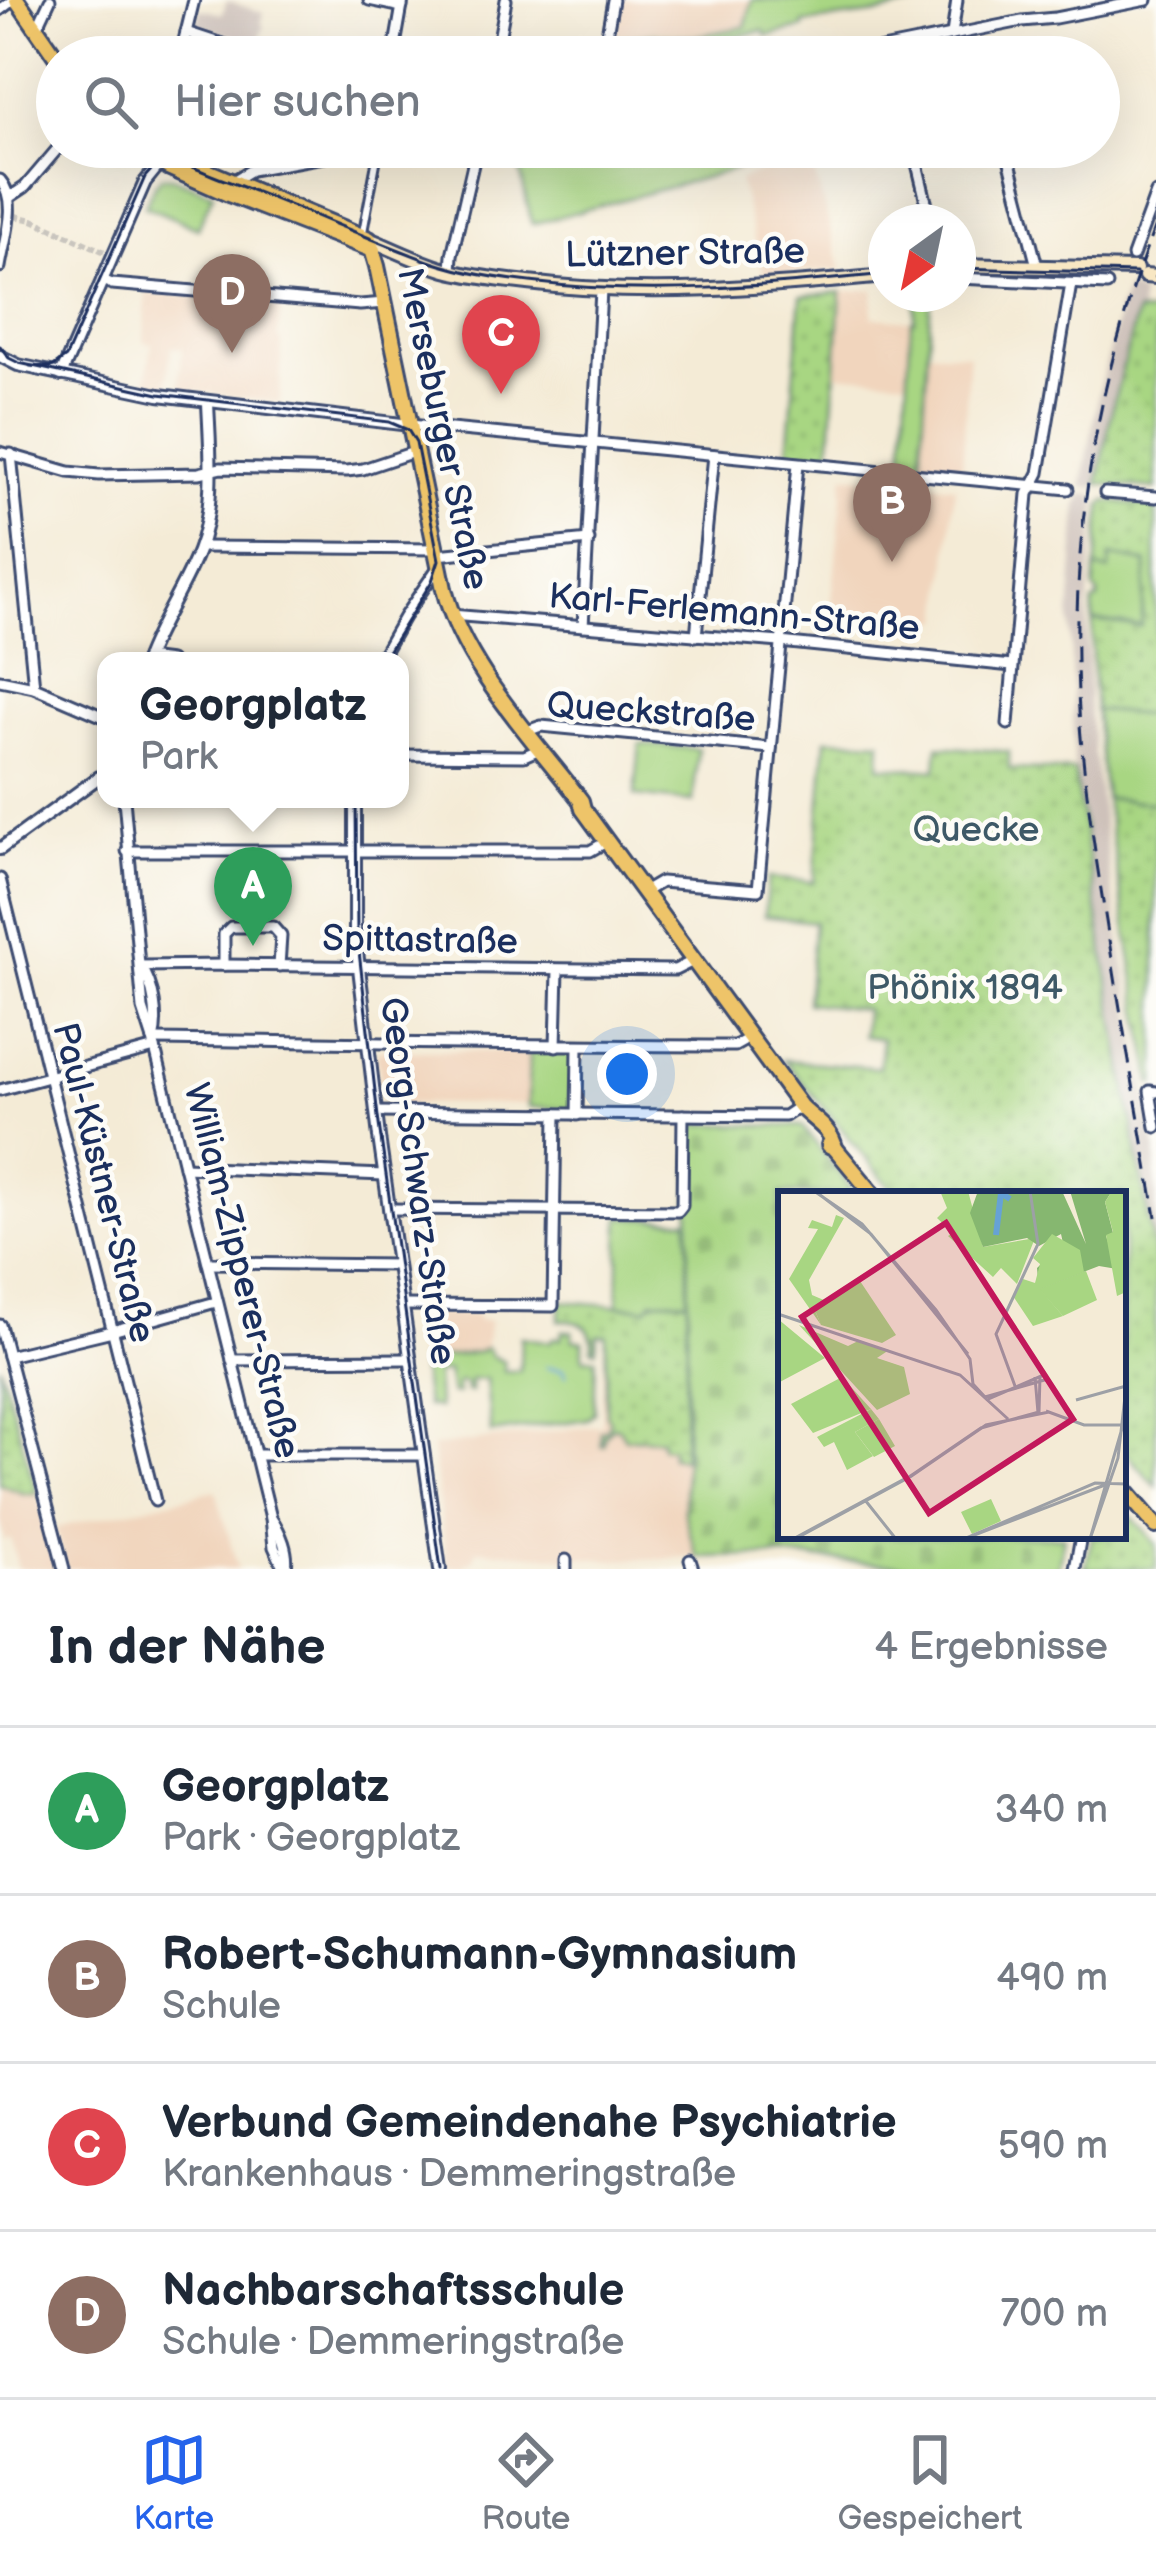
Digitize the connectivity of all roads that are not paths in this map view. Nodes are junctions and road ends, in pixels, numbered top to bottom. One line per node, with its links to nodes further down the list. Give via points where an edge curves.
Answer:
1 (15, 0): 10 (street); 11 (main road)
2 (50, 0): 11 (street)
3 (194, 0): 12 (street)
4 (369, 0): 9 (street)
5 (506, 0): 18 (street)
6 (613, 0): 19 (street)
7 (957, 0): 13 (street)
8 (1148, 0): 13 (street)
9 (402, 3): 17 (street)
10 (0, 10)
11 (37, 29): 14 (main road)
12 (186, 32): 15 (street); 16 (street)
13 (952, 34): 20 (street)
14 (42, 36)
15 (185, 36)
16 (198, 36)
17 (396, 36)
18 (500, 36)
19 (607, 36)
20 (946, 36)
21 (41, 168): 33 (street)
22 (158, 168): 46 (street)
23 (175, 168): 31 (main road, Lützner Straße)
24 (195, 168): 31 (main road, Lützner Straße)
25 (263, 168): 31 (street)
26 (377, 168): 35 (street, Merseburger Straße)
27 (473, 168): 39 (street)
28 (918, 168): 34 (street)
29 (1011, 168): 37 (street)
30 (0, 180): 33 (street)
31 (233, 186): 35 (main road, Lützner Straße)
32 (1156, 193): 40 (street)
33 (10, 197): 38 (street)
34 (927, 204)
35 (368, 242): 36 (main road, Lützner Straße); 43 (main road, Merseburger Straße)
36 (398, 254): 39 (main road, Lützner Straße); 43 (main road)
37 (1037, 266): 40 (main road); 41 (main road)
38 (0, 267)
39 (452, 271): 49 (main road, Lützner Straße)
40 (1145, 271): 42 (main road)
41 (976, 272)
42 (976, 273)
43 (379, 274): 50 (main road, Merseburger Straße)
44 (976, 276): 47 (street)
45 (868, 278): 49 (main road, Lützner Straße)
46 (102, 280): 50 (street); 52 (street)
47 (1071, 284): 48 (street); 61 (street)
48 (1107, 285)
49 (601, 290): 55 (street)
50 (385, 303): 54 (main road, Merseburger Straße)
51 (3, 356): 52 (street)
52 (62, 375): 53 (street)
53 (208, 403): 54 (street); 60 (street)
54 (418, 426): 55 (street); 57 (main road, Merseburger Straße)
55 (593, 443): 58 (street); 65 (street)
56 (6, 453): 60 (street, via 80,474); 76 (street)
57 (409, 453): 60 (street, via 347,471); 67 (main road, Merseburger Straße)
58 (714, 455): 59 (street); 70 (street)
59 (798, 464): 61 (street); 71 (street)
60 (210, 470): 66 (street)
61 (1032, 486): 62 (street); 74 (street)
62 (1068, 489)
63 (1105, 493): 64 (street)
64 (1156, 497)
65 (589, 540): 67 (street); 69 (street)
66 (200, 547): 67 (street); 72 (street)
67 (437, 557): 68 (main road, Merseburger Straße); 73 (street)
68 (451, 615): 69 (street, Karl-Ferlemann-Straße); 79 (main road, Merseburger Straße)
69 (583, 626): 70 (street, Karl-Ferlemann-Straße)
70 (696, 636): 71 (street, Karl-Ferlemann-Straße)
71 (780, 642): 74 (street, Karl-Ferlemann-Straße); 80 (street)
72 (148, 652)
73 (384, 652)
74 (1012, 666): 78 (street)
75 (0, 680): 76 (street)
76 (34, 687): 77 (street)
77 (97, 714)
78 (1008, 724)
79 (527, 731): 80 (street, Queckstraße, via 542,726); 81 (main road, Merseburger Straße)
80 (771, 748): 91 (street, via 758,890 661,882)
81 (540, 749): 82 (street, via 524,756); 86 (main road, Merseburger Straße)
82 (409, 755)
83 (97, 781): 87 (street)
84 (125, 808): 88 (street, William-Zipperer-Straße)
85 (355, 808): 89 (street, Georg-Schwarz-Straße)
86 (607, 842): 89 (street, via 590,851); 91 (main road, Merseburger Straße)
87 (0, 849)
88 (127, 851): 89 (street); 94 (street, William-Zipperer-Straße)
89 (355, 852): 96 (street, Georg-Schwarz-Straße)
90 (0, 879): 103 (street, Paul-Küstner-Straße)
91 (644, 892): 92 (main road, Merseburger Straße)
92 (695, 960): 97 (street, Spittastraße, via 675,970); 98 (main road, Merseburger Straße)
93 (224, 964): 94 (street, Spittastraße); 95 (street, Spittastraße); 95 (street, via 231,927 273,927)
94 (141, 966): 100 (street, William-Zipperer-Straße)
95 (280, 966): 96 (street, Spittastraße)
96 (359, 968): 97 (street, Spittastraße); 99 (street, Georg-Schwarz-Straße)
97 (557, 970): 101 (street)
98 (751, 1037): 102 (street, via 735,1046); 106 (main road, Merseburger Straße)
99 (368, 1042): 100 (street); 101 (street); 107 (street, Georg-Schwarz-Straße)
100 (154, 1044): 103 (street); 112 (street, William-Zipperer-Straße)
101 (556, 1046): 102 (street)
102 (578, 1046): 109 (street)
103 (49, 1077): 104 (street); 122 (street, Paul-Küstner-Straße)
104 (0, 1090)
105 (1156, 1092): 111 (street, via 1150,1091)
106 (804, 1111): 110 (street); 114 (main road, Merseburger Straße)
107 (376, 1112): 108 (street); 113 (street, Georg-Schwarz-Straße)
108 (556, 1114): 109 (street); 116 (street)
109 (578, 1115): 110 (street)
110 (683, 1115): 116 (street, via 678,1211)
111 (1156, 1127)
112 (184, 1167): 113 (street); 117 (street, William-Zipperer-Straße)
113 (384, 1174): 115 (street, Georg-Schwarz-Straße)
114 (871, 1191)
115 (389, 1209): 116 (street); 118 (street, Georg-Schwarz-Straße)
116 (556, 1210): 120 (street, via 553,1306)
117 (208, 1263): 118 (street); 119 (street, William-Zipperer-Straße)
118 (396, 1264): 120 (street, Georg-Schwarz-Straße)
119 (216, 1302): 122 (street); 125 (street, William-Zipperer-Straße)
120 (403, 1305): 124 (street, Georg-Schwarz-Straße)
121 (0, 1324): 123 (street)
122 (112, 1331): 123 (street); 129 (street, Paul-Küstner-Straße)
123 (8, 1356): 132 (street)
124 (411, 1359): 125 (street); 127 (street, Georg-Schwarz-Straße)
125 (232, 1360): 126 (street, William-Zipperer-Straße)
126 (256, 1455): 127 (street); 133 (street, William-Zipperer-Straße)
127 (424, 1455): 134 (street, Georg-Schwarz-Straße)
128 (1126, 1491): 130 (main road)
129 (155, 1501)
130 (1156, 1526)
131 (1080, 1539): 135 (street)
132 (64, 1569)
133 (285, 1569)
134 (440, 1569)
135 (1075, 1569)

